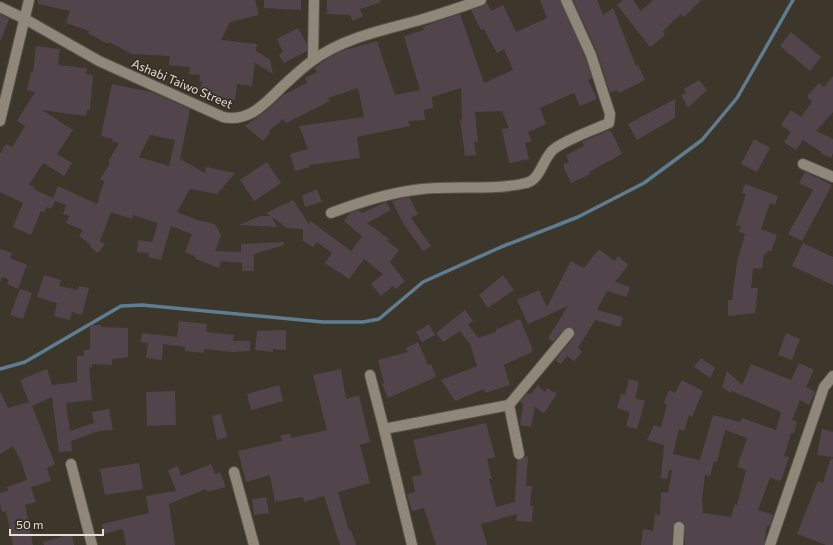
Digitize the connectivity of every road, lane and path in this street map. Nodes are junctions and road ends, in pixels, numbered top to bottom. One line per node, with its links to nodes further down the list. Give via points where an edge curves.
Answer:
1 (30, 0): 6 (street)
2 (314, 0): 7 (street)
3 (481, 0): 7 (street, Ashabi Taiwo Street, via 356,38)
4 (566, 0): 11 (street, via 591,55 610,114 609,122 554,148 546,157 540,172 528,183 423,189 391,195)
5 (0, 7): 6 (street, Ashabi Taiwo Street)
6 (25, 19): 7 (street, Ashabi Taiwo Street, via 99,61 233,120 248,116 262,108); 8 (street)
7 (313, 60)
8 (0, 121)
9 (803, 164): 10 (street)
10 (833, 177)
11 (331, 213)
12 (569, 333): 15 (street)
13 (370, 375): 16 (street)
14 (833, 376): 25 (street, via 824,387)
15 (509, 405): 16 (street); 17 (street)
16 (384, 430): 23 (street)
17 (519, 454)
18 (71, 464): 21 (street)
19 (234, 472): 22 (street)
20 (679, 527): 24 (street)
21 (92, 545)
22 (254, 545)
23 (412, 545)
24 (678, 545)
25 (770, 545)

